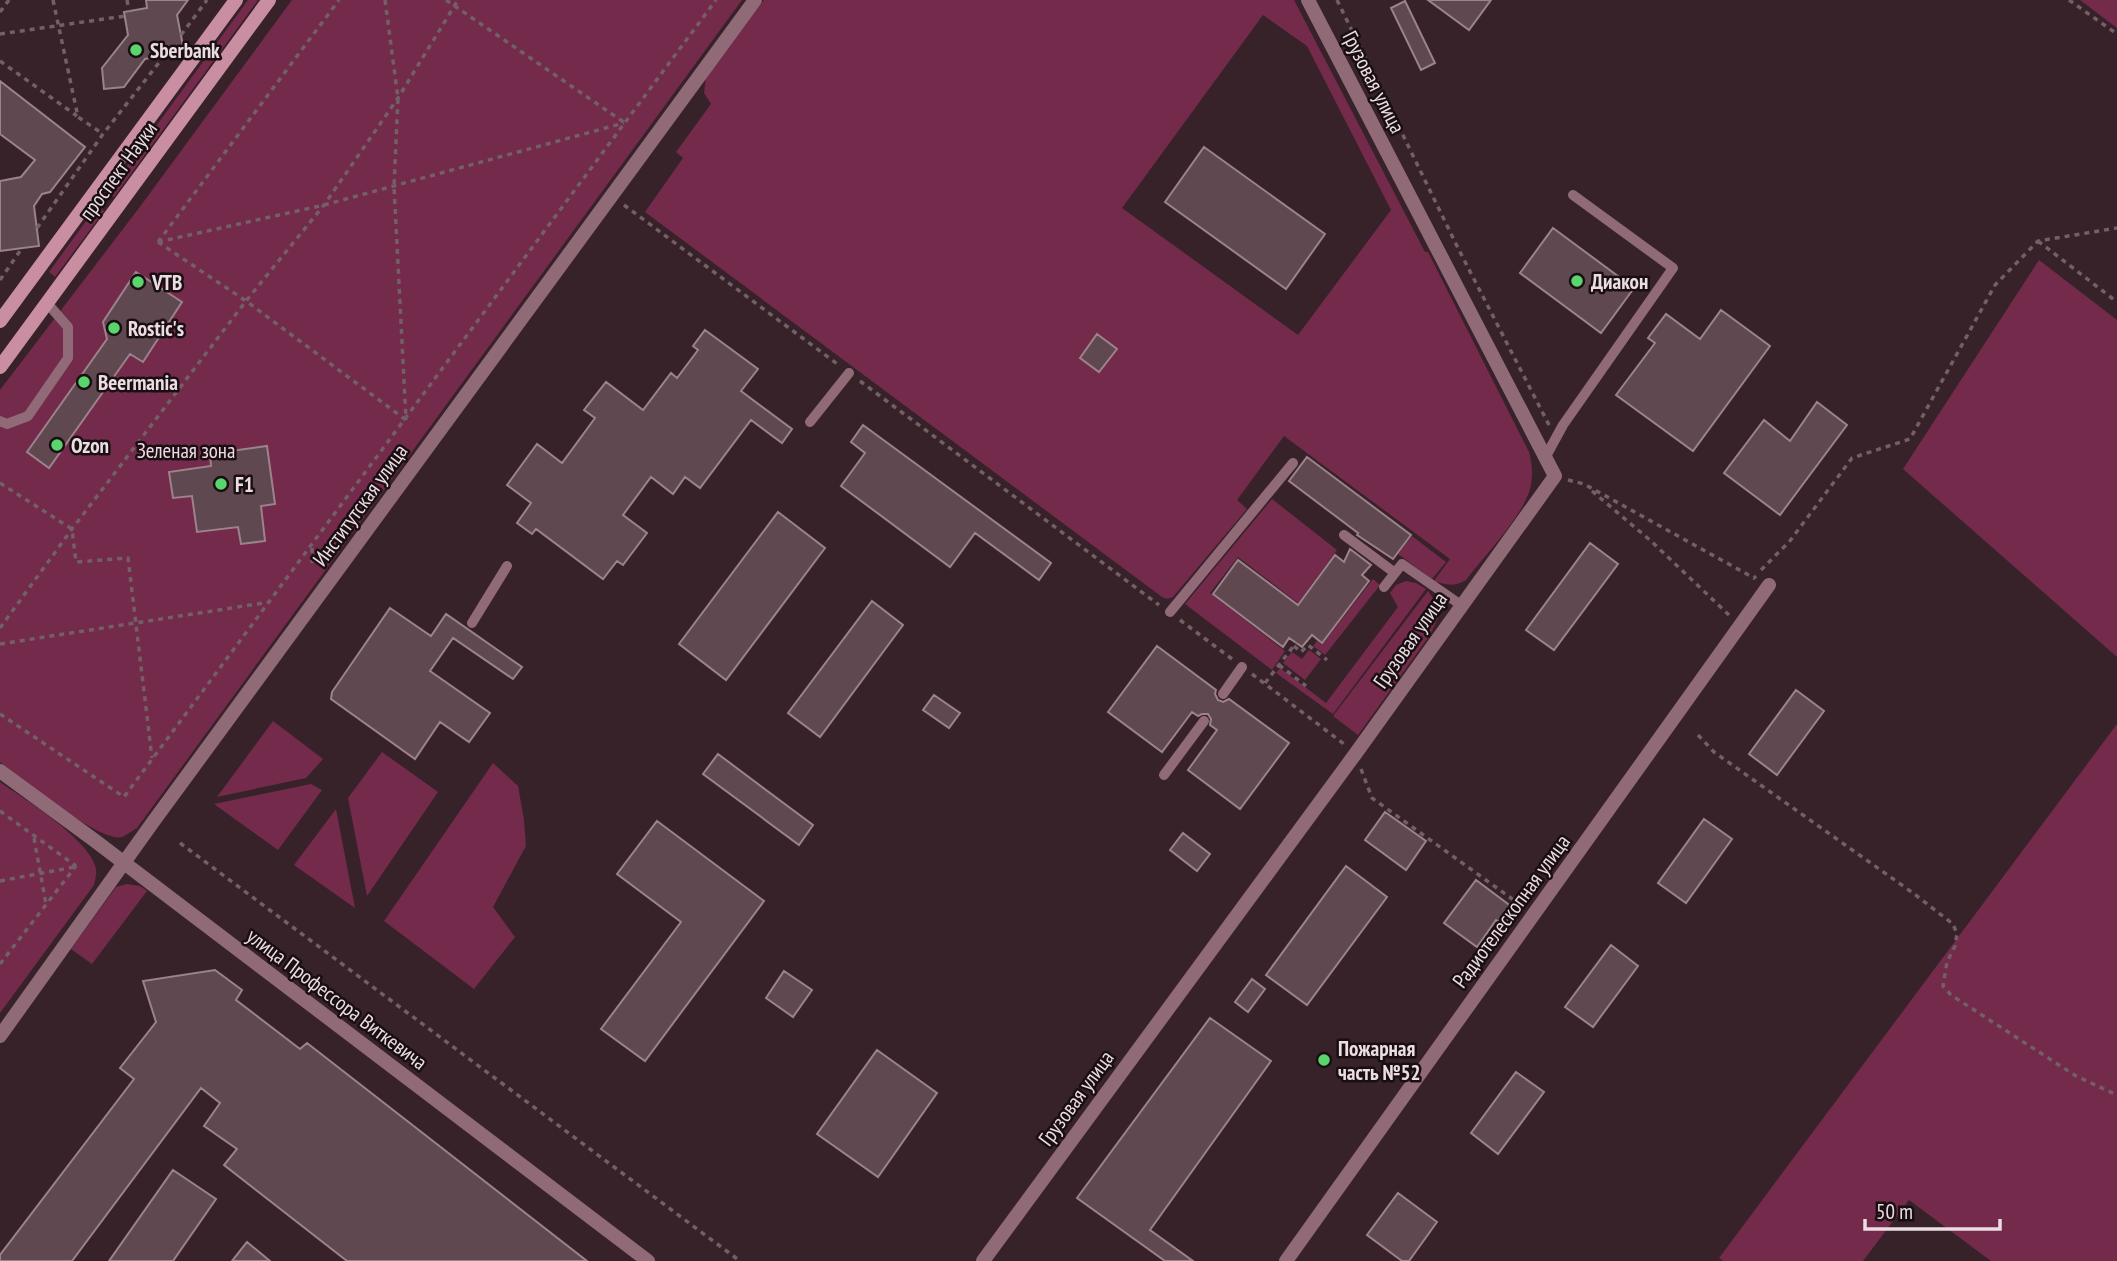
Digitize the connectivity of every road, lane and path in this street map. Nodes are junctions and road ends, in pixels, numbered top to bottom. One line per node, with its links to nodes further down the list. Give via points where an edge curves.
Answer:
1 (9, 0): 18 (path)
2 (53, 0): 20 (path)
3 (127, 0): 17 (path)
4 (207, 0): 23 (path)
5 (236, 0): 43 (main road, проспект Науки)
6 (269, 0): 42 (main road, проспект Науки)
7 (339, 0): 37 (path)
8 (385, 0): 26 (path)
9 (446, 0): 16 (path)
10 (458, 0): 16 (path)
11 (716, 0): 28 (path)
12 (755, 0): 31 (street, Институтская улица)
13 (1308, 0): 50 (street, Грузовая улица)
14 (1337, 0): 49 (path)
15 (2069, 0): 22 (path)
16 (454, 6): 26 (path); 28 (path)
17 (129, 11)
18 (0, 12)
19 (125, 16): 20 (path)
20 (59, 25): 21 (path); 27 (path)
21 (0, 34)
22 (2117, 34)
23 (181, 35)
24 (165, 55): 29 (path)
25 (0, 61): 27 (path)
26 (398, 98): 30 (path); 33 (path)
27 (78, 117): 29 (path)
28 (625, 123): 30 (path); 46 (path)
29 (103, 134): 34 (path)
30 (394, 186): 33 (path); 46 (path)
31 (611, 195): 45 (path); 87 (street, Институтская улица)
32 (1573, 195): 49 (lane, via 1673,268)
33 (324, 205): 37 (path); 40 (path)
34 (37, 228)
35 (2117, 228): 36 (path)
36 (2038, 241): 41 (path); 54 (path, via 1994,285 1910,439 1852,457 1789,542 1754,578)
37 (158, 242): 40 (path)
38 (22, 248): 39 (path)
39 (0, 279)
40 (246, 301): 46 (path); 55 (path)
41 (2117, 302)
42 (47, 303): 44 (main road, проспект Науки); 47 (lane, via 68,327 68,358 28,416 7,424)
43 (0, 321)
44 (0, 367)
45 (849, 373): 48 (lane); 65 (path)
46 (406, 420): 57 (path)
47 (0, 421)
48 (810, 422)
49 (1556, 438): 50 (lane)
50 (1545, 458): 52 (street, Грузовая улица)
51 (1293, 463): 65 (lane, via 1278,487)
52 (1555, 476): 54 (path); 64 (street, Грузовая улица)
53 (0, 483): 55 (path)
54 (1584, 484): 68 (path)
55 (72, 529): 66 (path, via 76,562 128,558); 69 (path)
56 (1343, 535): 60 (lane)
57 (312, 546): 58 (path); 63 (path)
58 (312, 563)
59 (507, 566): 67 (lane)
60 (1395, 573): 62 (lane); 64 (lane, via 1402,564)
61 (1769, 585): 68 (street, Радиотелескопная улица)
62 (1384, 587)
63 (270, 602): 66 (path); 81 (path)
64 (1461, 605): 80 (street, Грузовая улица)
65 (1170, 612): 73 (path)
66 (137, 621): 70 (path); 81 (path)
67 (472, 623)
68 (1741, 626): 92 (street, Радиотелескопная улица)
69 (0, 628)
70 (0, 644)
71 (1327, 660): 72 (path, via 1307,644 1301,652 1295,644)
72 (1279, 665): 74 (path); 75 (path)
73 (1242, 667): 74 (path); 76 (lane)
74 (1265, 684): 80 (path)
75 (1306, 686)
76 (1223, 694)
77 (0, 714): 81 (path, via 124,797)
78 (1204, 721): 83 (lane)
79 (1699, 735): 95 (path, via 1714,752 1953,924 1957,934 1943,977 1943,986 1951,995 2077,1076)
80 (1356, 753): 92 (path, via 1371,798); 98 (street, Грузовая улица)
81 (152, 760)
82 (0, 771): 87 (street, улица Профессора Виткевича)
83 (1164, 775)
84 (0, 811): 85 (path)
85 (34, 836): 88 (path); 89 (path)
86 (180, 843): 97 (path)
87 (124, 863): 94 (street, Институтская улица); 96 (street, улица Профессора Виткевича)
88 (76, 866): 89 (path); 91 (path)
89 (41, 873): 90 (path); 91 (path)
90 (0, 881)
91 (46, 904): 93 (path)
92 (1535, 915): 99 (street, Радиотелескопная улица)
93 (0, 964)
94 (0, 1036)
95 (2117, 1095)
96 (649, 1261)
97 (740, 1261)
98 (983, 1261)
99 (1286, 1261)

